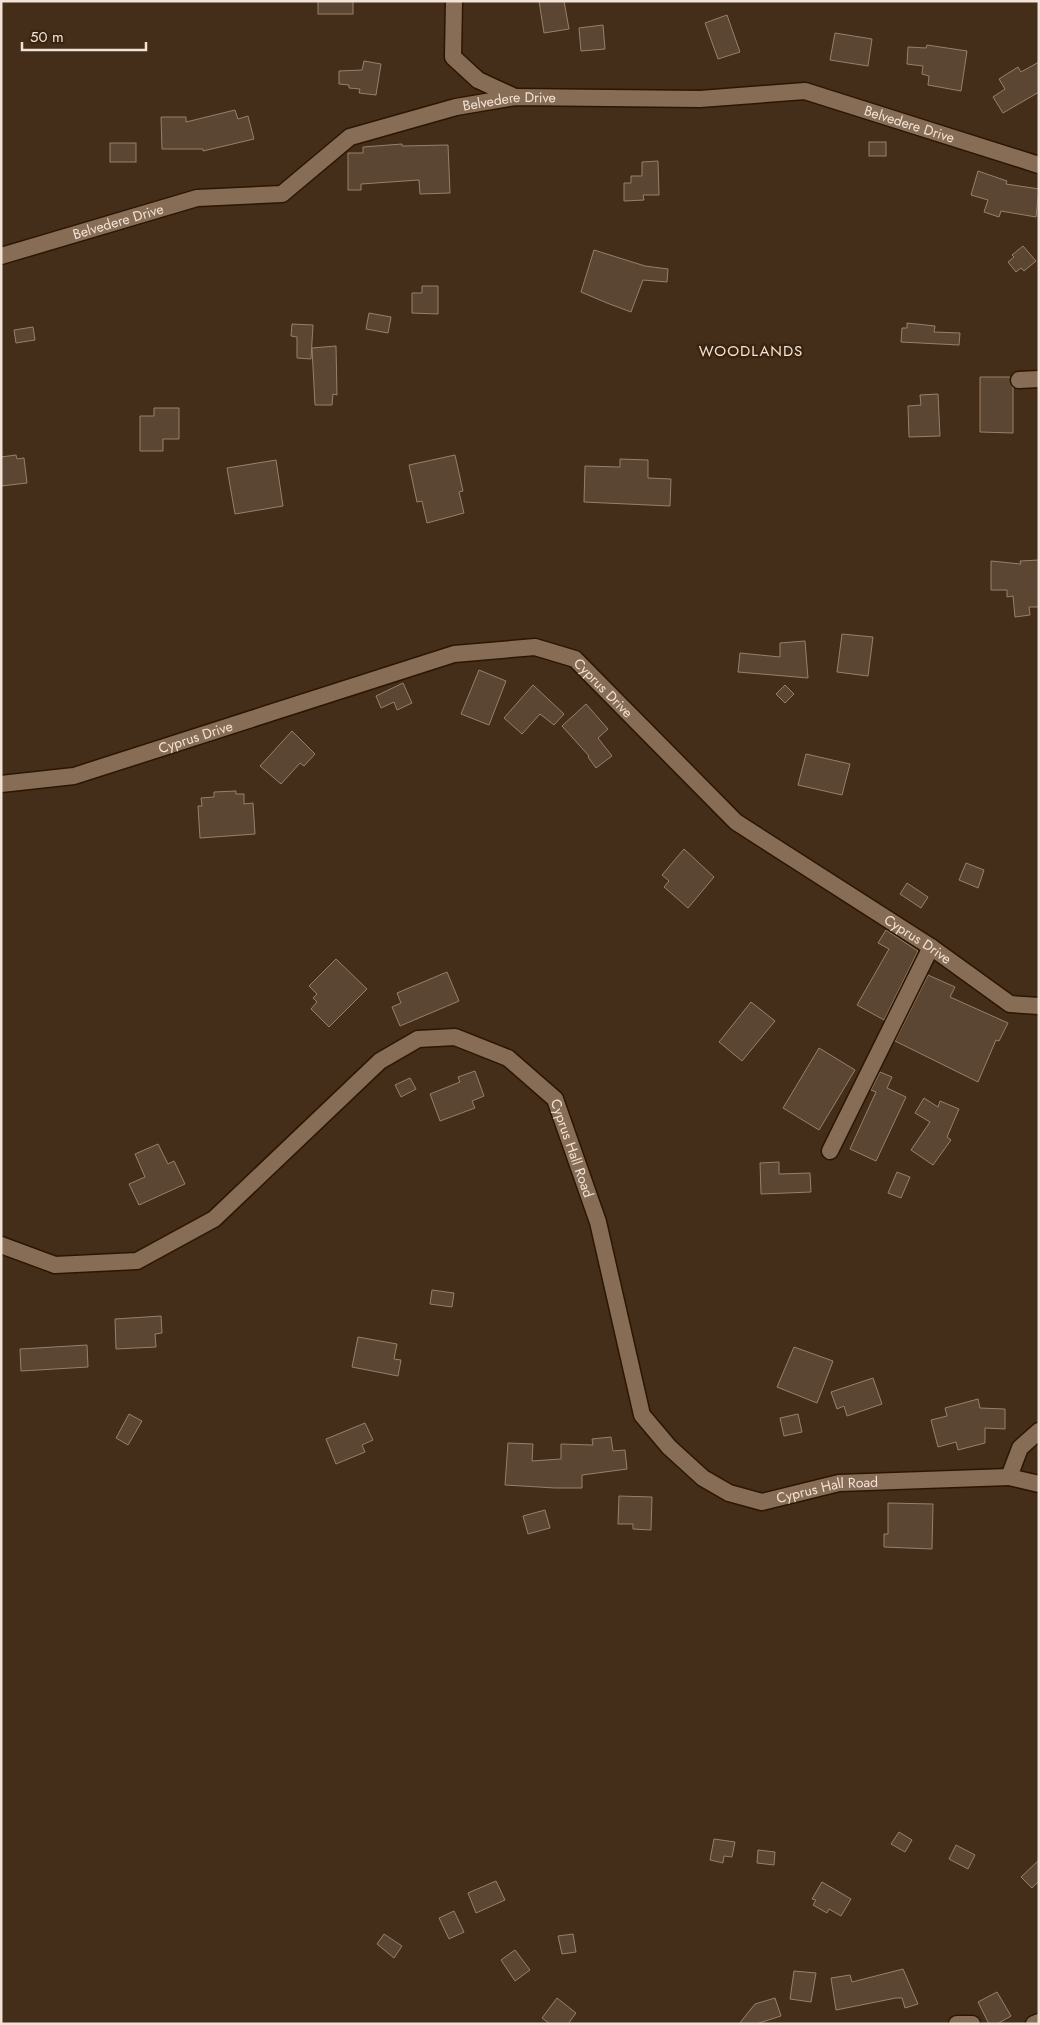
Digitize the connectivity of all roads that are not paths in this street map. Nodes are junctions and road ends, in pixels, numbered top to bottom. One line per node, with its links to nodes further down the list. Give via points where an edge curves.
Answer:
1 (454, 1): 2 (street, via 454,56 478,80)
2 (515, 97): 3 (street, Belvedere Drive, via 700,99 806,91); 4 (street, Belvedere Drive, via 456,107 350,137 282,194 197,198)
3 (1039, 165)
4 (1, 256)
5 (1039, 379): 6 (street)
6 (1019, 380)
7 (1, 784): 8 (street, Cyprus Drive, via 74,776 454,654 535,647 575,658 736,822)
8 (931, 947): 9 (street, Cyprus Drive, via 1010,1004); 10 (street)
9 (1039, 1006)
10 (830, 1150)
11 (1, 1245): 13 (street, Cyprus Hall Road, via 55,1265 137,1261 214,1219 380,1061 418,1039 455,1037 508,1058 555,1099 598,1222 642,1415 669,1448 703,1478 729,1493 762,1502 839,1483)
12 (1039, 1431): 13 (street, via 1020,1448)
13 (1009, 1477): 14 (street, Cyprus Hall Road)
14 (1039, 1484)
15 (1039, 2022): 18 (street)
16 (957, 2024): 17 (street)
17 (972, 2024)
18 (1034, 2024)

